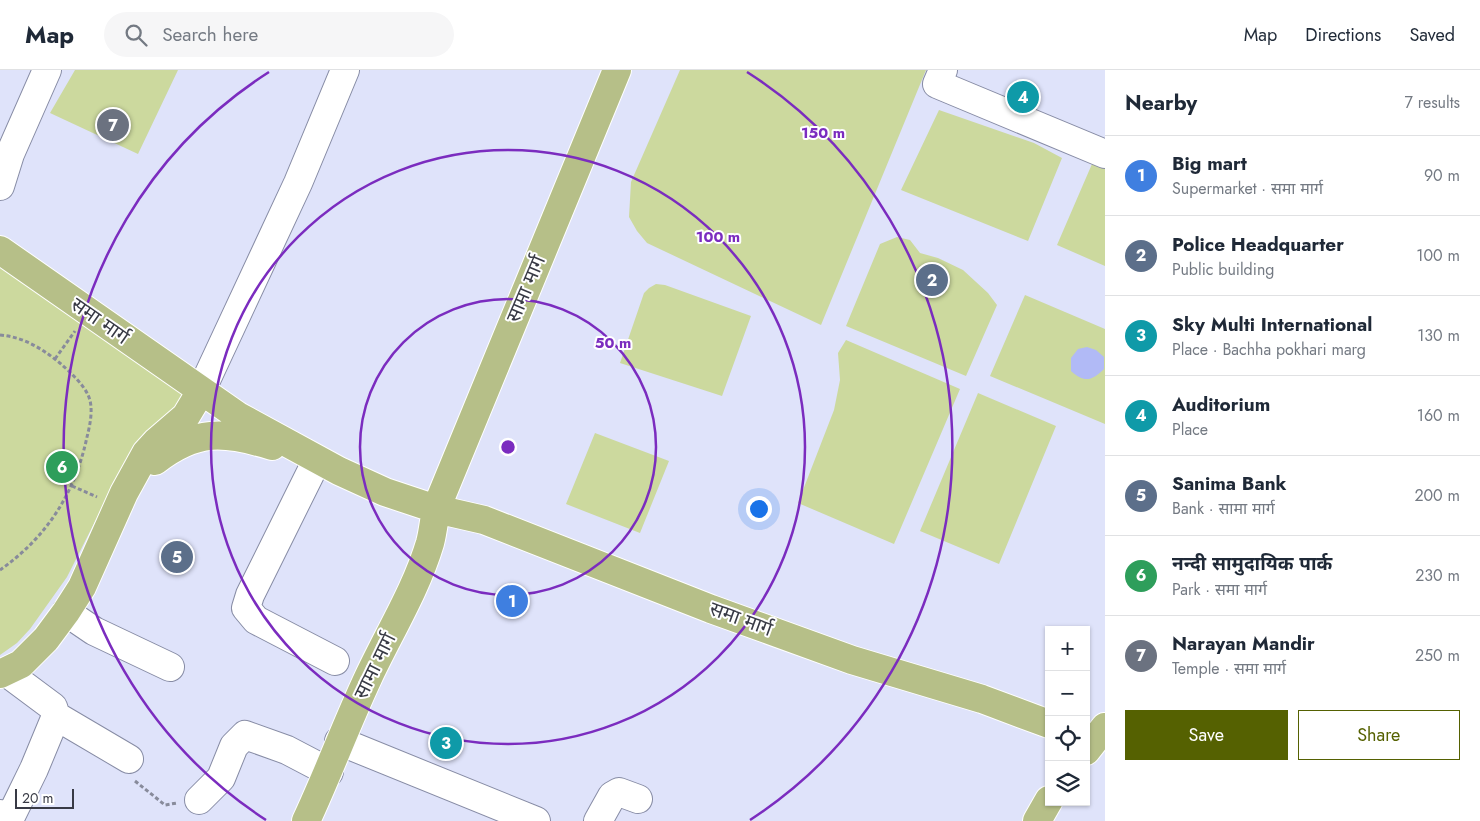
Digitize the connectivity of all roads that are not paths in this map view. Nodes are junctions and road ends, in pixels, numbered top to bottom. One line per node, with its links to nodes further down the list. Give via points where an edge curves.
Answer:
1 (47, 70): 6 (street, via 10,154)
2 (345, 70): 8 (street, via 298,184)
3 (617, 70): 11 (main road, सामा मार्ग)
4 (943, 70): 5 (street, via 937,84)
5 (1105, 154)
6 (0, 186)
7 (0, 250): 8 (main road, समा मार्ग)
8 (201, 391): 9 (main road, via 238,416); 10 (main road, via 186,416 156,441)
9 (327, 466): 10 (main road, via 253,440 206,436 169,451); 11 (main road, via 385,492); 13 (street, via 250,595 246,608 256,620)
10 (112, 496): 12 (main road, via 82,587)
11 (436, 509): 17 (main road, समा मार्ग, via 484,520 711,609); 18 (main road, सामा मार्ग, via 430,542 414,587)
12 (66, 612): 14 (street, via 94,631); 15 (main road, via 46,639 21,664)
13 (335, 661)
14 (170, 667)
15 (3, 673): 16 (street, via 52,707)
16 (56, 716): 19 (street); 24 (street, via 11,816)
17 (1045, 723)
18 (339, 741): 20 (main road, सामा मार्ग); 26 (street)
19 (129, 759)
20 (329, 772): 22 (street, via 287,750 244,735 234,746 220,778); 25 (main road, सामा मार्ग)
21 (638, 799): 27 (street, via 619,792 612,796)
22 (199, 800)
23 (1046, 806): 28 (main road)
24 (0, 814)
25 (306, 821)
26 (536, 821)
27 (598, 821)
28 (1037, 821)

